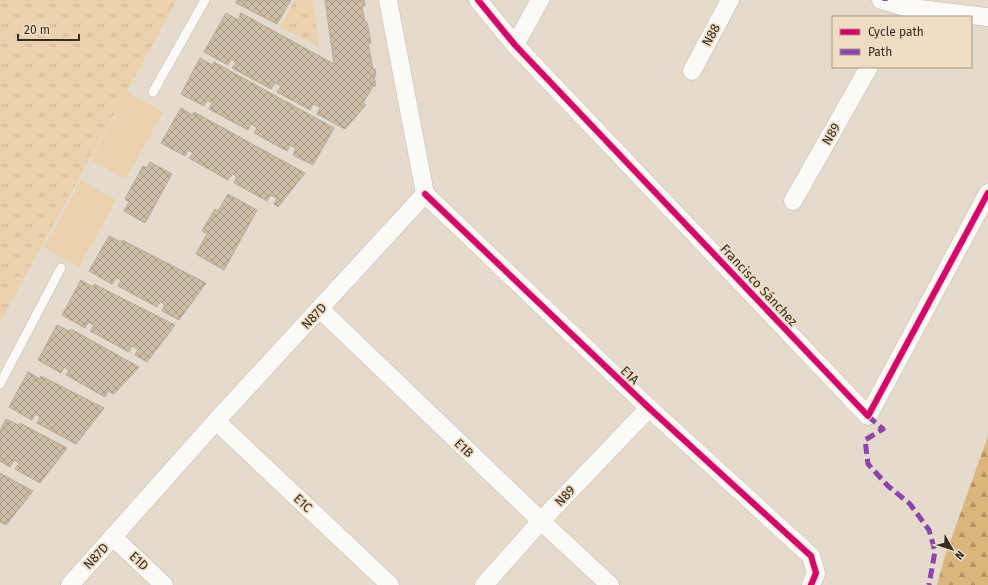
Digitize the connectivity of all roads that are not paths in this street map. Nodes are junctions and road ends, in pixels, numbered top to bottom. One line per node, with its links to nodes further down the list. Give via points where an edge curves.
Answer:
1 (205, 0): 14 (lane)
2 (388, 0): 16 (street)
3 (478, 0): 11 (street, Francisco Sánchez)
4 (540, 0): 11 (street)
5 (730, 0): 13 (street, N88)
6 (884, 0): 7 (street)
7 (901, 12): 8 (street)
8 (971, 16)
9 (972, 16): 10 (street)
10 (988, 17)
11 (515, 44): 18 (street, Francisco Sánchez, via 868,416)
12 (868, 68): 17 (street, N89)
13 (692, 71)
14 (153, 92)
15 (988, 193): 18 (street)
16 (425, 194): 20 (street, N87D); 22 (street, E1A)
17 (793, 201)
18 (983, 217)
19 (60, 268): 21 (lane)
20 (320, 310): 23 (street, N87D); 24 (street, E1B)
21 (0, 384)
22 (649, 408): 24 (street, N89); 26 (street, E1A, via 811,556)
23 (216, 421): 25 (street, N87D); 29 (street, E1C)
24 (541, 521): 30 (street, N89); 31 (street, E1B)
25 (114, 537): 27 (street, N87D); 28 (street, E1D)
26 (814, 579)
27 (70, 585)
28 (164, 585)
29 (390, 585)
30 (484, 585)
31 (610, 585)

